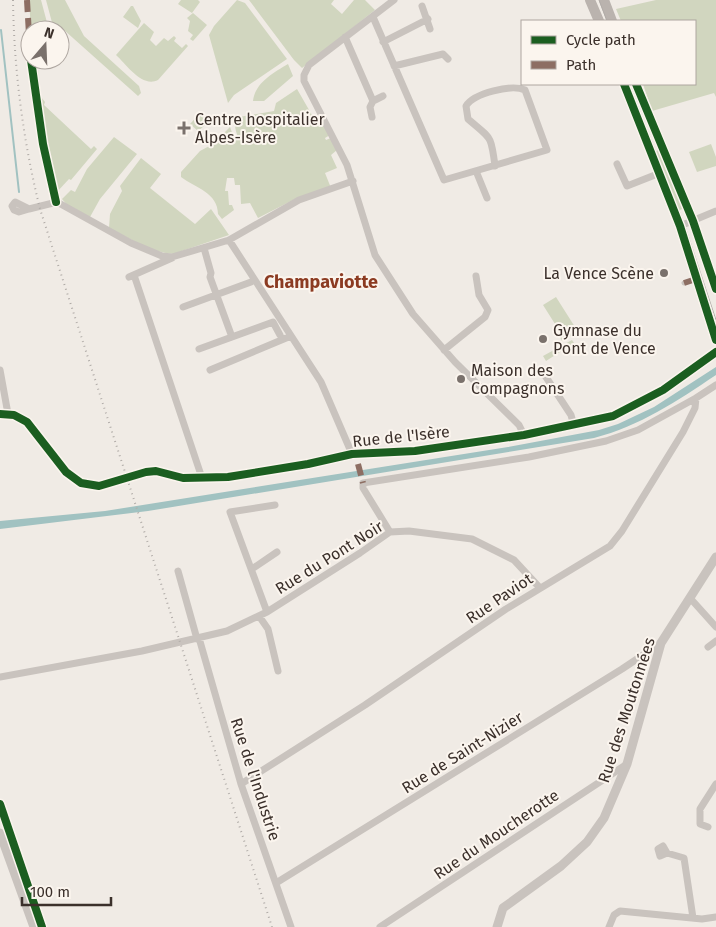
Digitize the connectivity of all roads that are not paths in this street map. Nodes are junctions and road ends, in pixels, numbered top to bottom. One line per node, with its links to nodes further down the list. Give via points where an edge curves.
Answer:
1 (394, 0): 5 (street)
2 (590, 0): 7 (main road)
3 (604, 0): 8 (main road)
4 (422, 6): 6 (street)
5 (372, 17): 10 (street); 11 (street)
6 (428, 19): 9 (street); 11 (street)
7 (599, 20)
8 (612, 20)
9 (430, 29)
10 (345, 37): 17 (street); 23 (street, via 309,65 303,78)
11 (383, 42): 13 (street)
12 (448, 59): 13 (street, via 443,54)
13 (394, 66): 21 (street, via 444,180)
14 (624, 85): 22 (main road)
15 (636, 85): 27 (main road)
16 (383, 96): 17 (street)
17 (373, 101): 18 (street, via 370,108)
18 (372, 117)
19 (617, 164): 22 (street, via 627,186)
20 (495, 166): 20 (street, via 492,141 468,119 466,106 473,98 518,86 528,93 547,150); 21 (street)
21 (476, 171): 24 (street)
22 (660, 173): 28 (main road)
23 (353, 181): 29 (street, via 299,200); 44 (street, via 375,255 413,314)
24 (487, 198)
25 (29, 209): 31 (street, via 57,202 131,243)
26 (716, 211): 27 (street)
27 (693, 221): 28 (street); 36 (main road)
28 (680, 226): 42 (main road)
29 (229, 240): 30 (street); 40 (street)
30 (204, 248): 31 (street); 37 (street)
31 (172, 258): 55 (street, via 131,276)
32 (476, 276): 44 (street, via 479,295 488,310 485,317)
33 (693, 280): 35 (street)
34 (251, 282): 37 (street)
35 (684, 283)
36 (716, 289)
37 (216, 295): 38 (street); 41 (street)
38 (183, 307)
39 (280, 335): 41 (street, via 273,322)
40 (291, 336): 47 (street); 54 (street, via 321,382)
41 (232, 337): 43 (street)
42 (716, 340)
43 (199, 349)
44 (444, 350): 53 (street, via 519,425)
45 (716, 352): 52 (street, Rue de l'Isère, via 650,398 613,416)
46 (0, 370): 51 (street)
47 (210, 370)
48 (542, 371): 52 (street, via 571,415)
49 (716, 385): 50 (street)
50 (696, 398): 57 (street, via 638,430 606,441 529,457 363,483); 62 (street, Rue Paviot, via 696,408 683,432 610,546)
51 (2, 417): 55 (street, Rue de l'Isère, via 35,432 66,472 81,483 99,486 156,471 183,478)
52 (574, 426): 53 (street, Rue de l'Isère)
53 (524, 434): 54 (street, Rue de l'Isère, via 415,451)
54 (352, 454): 55 (street, Rue de l'Isère, via 228,477)
55 (202, 478)
56 (275, 505): 60 (street, Rue du Pont Noir, via 230,512)
57 (390, 532): 62 (street, Rue du Pont Noir, via 409,531 472,539 514,560); 64 (street, Rue du Pont Noir)
58 (277, 552): 60 (street)
59 (716, 557): 63 (street, Rue des Moutonnées)
60 (252, 569): 64 (street, Rue du Pont Noir)
61 (178, 571): 67 (street)
62 (539, 587): 74 (street, Rue Paviot)
63 (690, 598): 66 (street); 69 (street, Rue des Moutonnées)
64 (267, 612): 65 (street, Rue du Pont Noir)
65 (259, 616): 67 (street, Rue du Pont Noir, via 227,632); 71 (street, via 268,629)
66 (716, 627)
67 (198, 638): 72 (street, Rue du Pont Noir); 74 (street, Rue de l'Industrie)
68 (716, 641): 70 (street)
69 (661, 643): 73 (street, Rue des Moutonnées); 79 (street, Rue de Saint-Nizier)
70 (708, 647)
71 (278, 671)
72 (0, 677)
73 (627, 764): 84 (street, Rue du Moucherotte); 85 (street, Rue des Moutonnées, via 604,818 587,842 558,869 503,908)
74 (241, 784): 79 (street, Rue de l'Industrie)
75 (716, 784): 76 (street, via 700,809 700,824)
76 (708, 827)
77 (0, 833): 82 (street)
78 (667, 853): 81 (street, via 684,858)
79 (276, 883): 83 (street, Rue de l'Industrie)
80 (716, 917): 81 (street)
81 (693, 918): 86 (street, via 620,911 614,915)
82 (34, 927)
83 (291, 927)
84 (380, 927)
85 (497, 927)
86 (609, 927)

